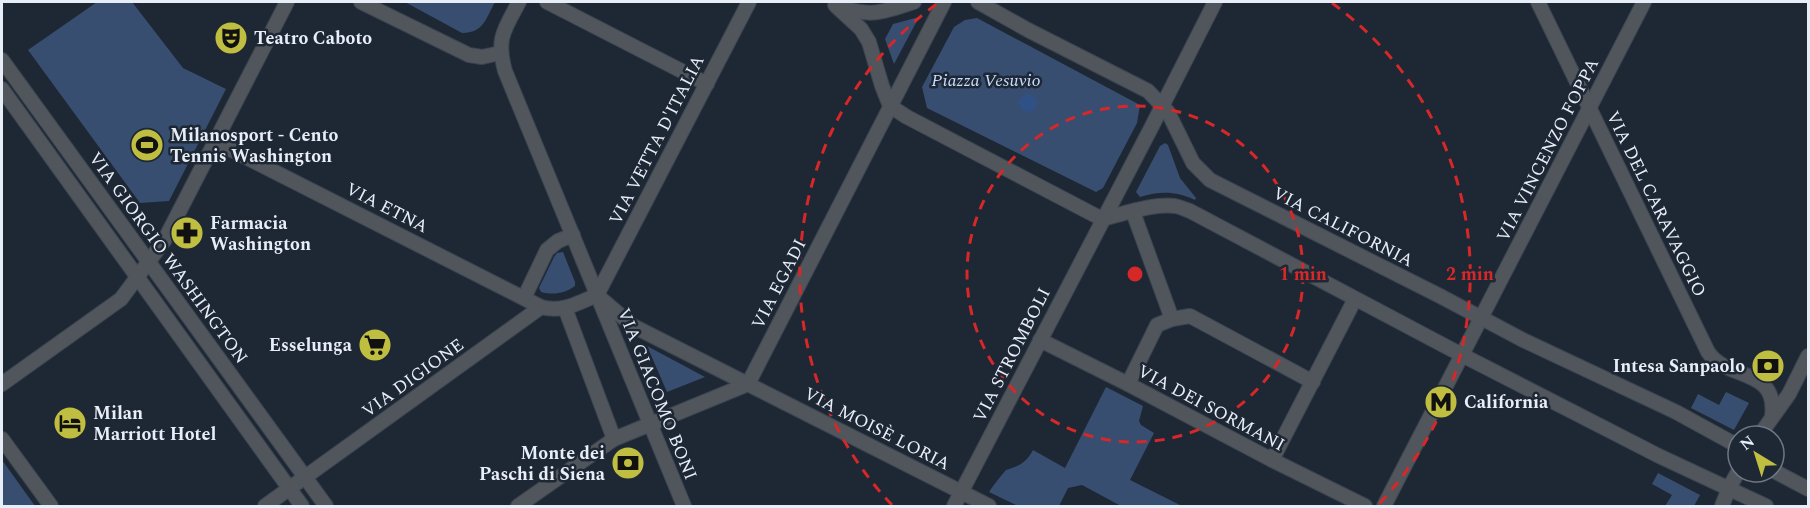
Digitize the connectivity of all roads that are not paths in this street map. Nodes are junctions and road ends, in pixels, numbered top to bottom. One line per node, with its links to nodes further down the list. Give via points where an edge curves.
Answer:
1 (287, 2): 22 (street)
2 (362, 2): 15 (street, via 469,55)
3 (519, 2): 15 (street, via 501,40)
4 (547, 2): 17 (street)
5 (749, 2): 17 (street, VIA VETTA D'ITALIA)
6 (914, 2): 13 (street)
7 (944, 2): 20 (street)
8 (978, 2): 19 (street, via 1148,91)
9 (1215, 2): 19 (street)
10 (1538, 2): 21 (street, VIA DEL CARAVAGGIO)
11 (1644, 2): 21 (street, VIA VINCENZO FOPPA)
12 (831, 3): 13 (street, via 872,14); 14 (street, via 861,29)
13 (886, 11): 14 (street, via 874,26)
14 (869, 42): 20 (street)
15 (500, 53): 25 (street, VIA GIACOMO BONI)
16 (2, 60): 26 (street, VIA GIORGIO WASHINGTON)
17 (706, 84): 28 (street, VIA VETTA D'ITALIA)
18 (2, 89): 27 (street, VIA GIORGIO WASHINGTON)
19 (1162, 104): 24 (street); 34 (street, VIA CALIFORNIA, via 1193,163 1210,180)
20 (890, 106): 24 (street); 40 (street, VIA EGADI)
21 (1589, 109): 34 (street, VIA VINCENZO FOPPA); 42 (street, VIA DEL CARAVAGGIO, via 1712,358 1764,384 1770,391)
22 (216, 142): 26 (street, via 168,234); 29 (street, VIA ETNA)
23 (1133, 212): 24 (street); 30 (street, via 1162,206 1190,211); 33 (street)
24 (1102, 219): 35 (street, VIA STROMBOLI)
25 (573, 235): 28 (street, VIA GIACOMO BONI); 29 (street, via 548,250)
26 (148, 262): 27 (street); 50 (street, VIA GIORGIO WASHINGTON)
27 (137, 277): 39 (street, via 121,299); 53 (street, VIA GIORGIO WASHINGTON)
28 (597, 295): 32 (street); 40 (street, VIA GIACOMO BONI, via 633,326); 43 (street, VIA GIACOMO BONI)
29 (524, 298): 31 (street, VIA ETNA)
30 (1355, 299): 36 (street); 38 (street)
31 (542, 307): 32 (street); 50 (street, VIA DIGIONE)
32 (566, 308): 46 (street)
33 (1172, 319): 38 (street, via 1190,316); 41 (street, via 1157,325)
34 (1481, 320): 36 (street, VIA VINCENZO FOPPA); 47 (street, VIA CALIFORNIA)
35 (1040, 340): 41 (street, VIA DEI SORMANI); 55 (street, VIA STROMBOLI)
36 (1462, 355): 52 (street); 65 (street, VIA VINCENZO FOPPA)
37 (1809, 356): 42 (street)
38 (1313, 382): 48 (street)
39 (2, 384)
40 (748, 384): 43 (street); 55 (street, VIA MOISÈ LORIA)
41 (1128, 384): 48 (street, VIA DEI SORMANI)
42 (1772, 416): 44 (street)
43 (650, 424): 46 (street); 61 (street, VIA GIACOMO BONI)
44 (1767, 424)
45 (2, 439): 56 (street)
46 (615, 439): 60 (street)
47 (1726, 439)
48 (1272, 460): 64 (street, VIA DEI SORMANI)
49 (1786, 477): 54 (street)
50 (305, 478): 53 (street); 59 (street, VIA GIORGIO WASHINGTON)
51 (1731, 484): 52 (street)
52 (1729, 488): 66 (street); 67 (street)
53 (290, 489): 57 (street); 58 (street, VIA GIORGIO WASHINGTON)
54 (1809, 489)
55 (962, 492): 62 (street, VIA STROMBOLI); 63 (street, VIA MOISÈ LORIA)
56 (51, 507)
57 (265, 507)
58 (302, 507)
59 (326, 507)
60 (518, 507)
61 (684, 507)
62 (954, 507)
63 (989, 507)
64 (1365, 507)
65 (1384, 507)
66 (1722, 507)
67 (1766, 507)

